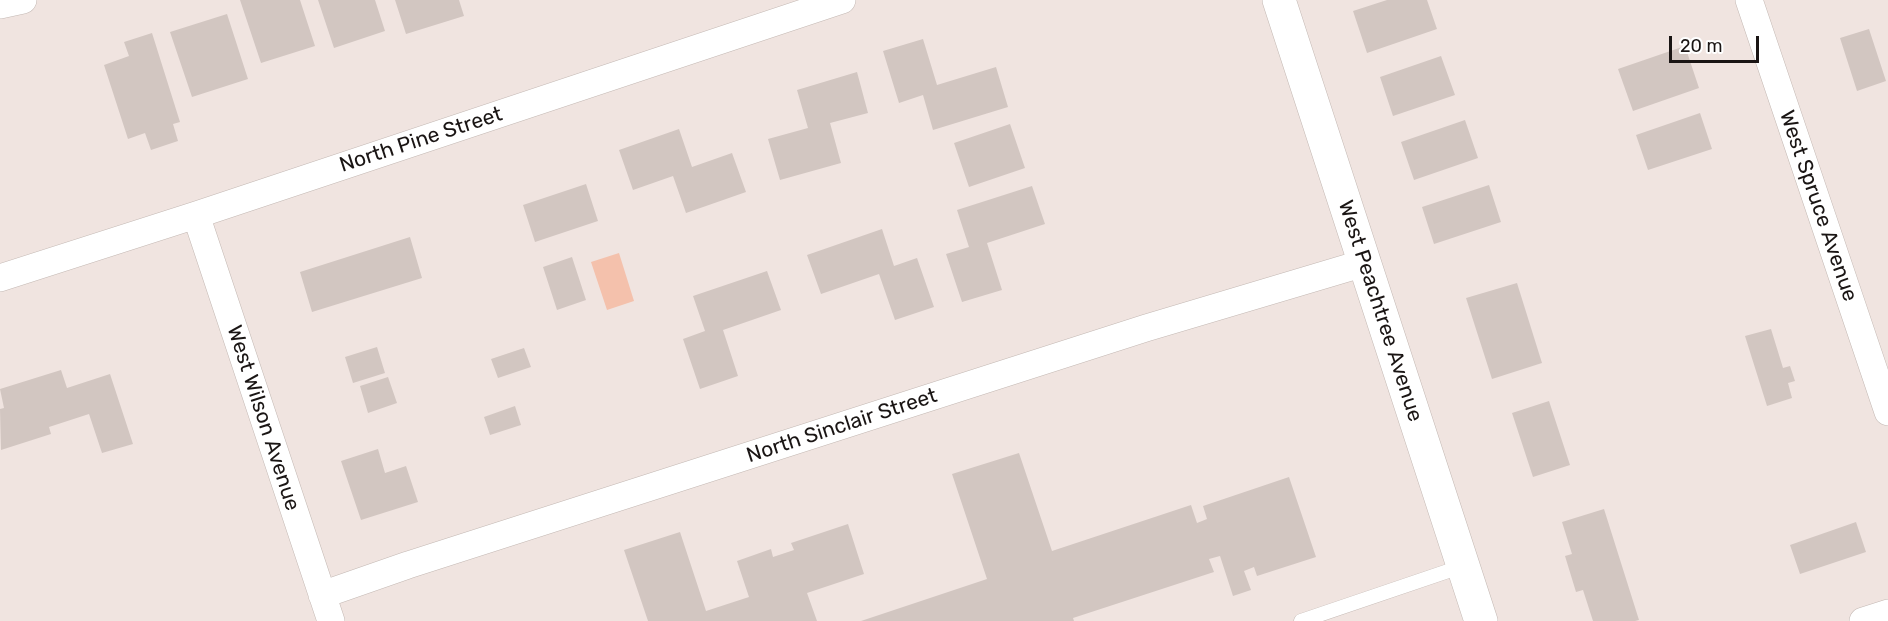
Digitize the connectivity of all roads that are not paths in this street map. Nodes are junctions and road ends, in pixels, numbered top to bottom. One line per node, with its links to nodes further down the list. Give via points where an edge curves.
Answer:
1 (23, 0): 5 (street)
2 (842, 0): 6 (street, North Pine Street)
3 (1279, 0): 8 (street, West Peachtree Avenue)
4 (1749, 0): 10 (street, West Spruce Avenue)
5 (0, 5)
6 (773, 11): 7 (street, North Pine Street)
7 (196, 215): 9 (street, North Pine Street); 12 (street, West Wilson Avenue)
8 (1365, 263): 11 (street, West Peachtree Avenue); 12 (street, North Sinclair Street, via 1135,332)
9 (0, 278)
10 (1888, 412)
11 (1463, 566): 15 (lane); 16 (street, West Peachtree Avenue)
12 (322, 595): 14 (street, West Wilson Avenue)
13 (1888, 613): 17 (street)
14 (331, 621)
15 (1301, 621)
16 (1481, 621)
17 (1863, 621)

